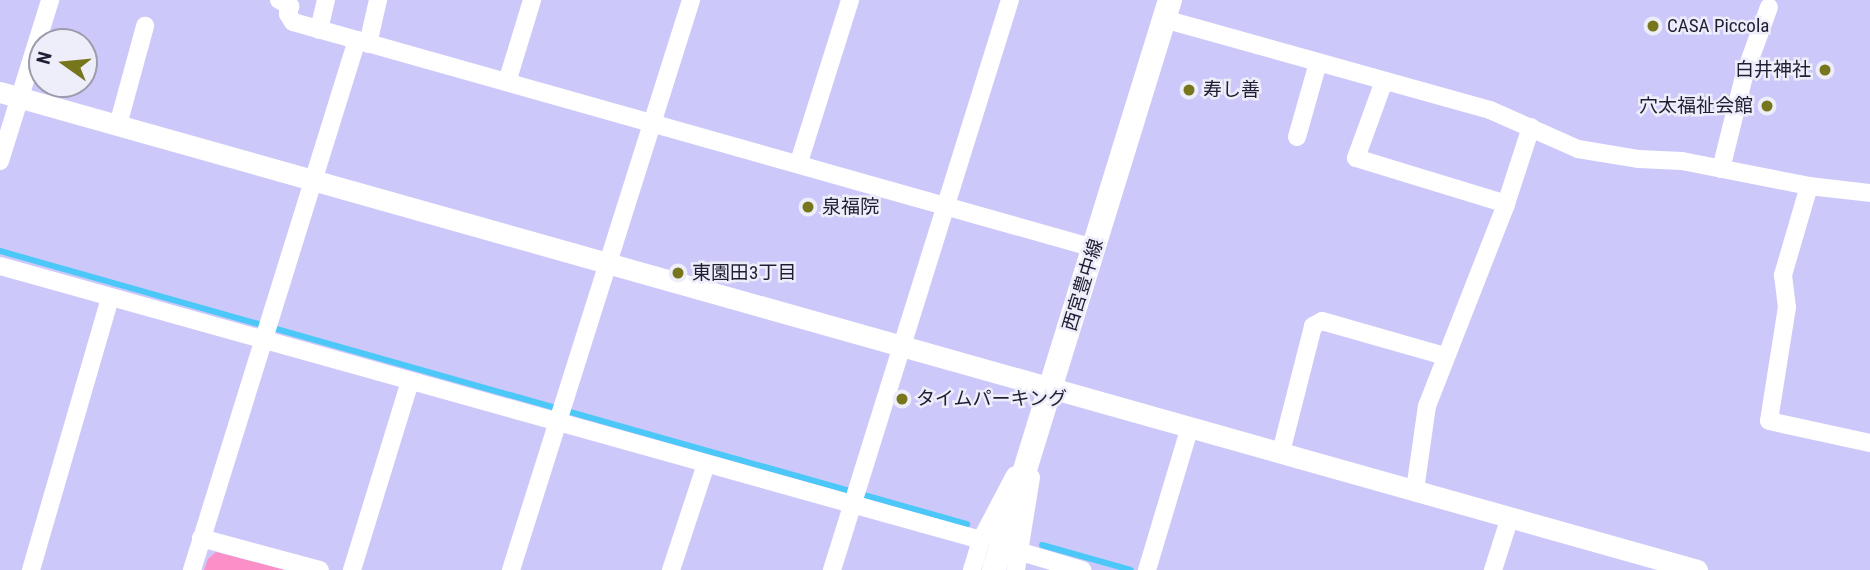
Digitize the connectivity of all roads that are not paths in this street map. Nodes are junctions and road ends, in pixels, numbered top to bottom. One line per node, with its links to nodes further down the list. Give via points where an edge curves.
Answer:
1 (51, 0): 17 (street)
2 (279, 0): 12 (street, via 290,6 293,22)
3 (326, 0): 12 (street)
4 (378, 0): 13 (street)
5 (532, 0): 15 (street)
6 (691, 0): 18 (street)
7 (850, 0): 23 (street)
8 (1010, 0): 29 (street)
9 (1769, 8): 24 (street, via 1744,76)
10 (1167, 10): 14 (street); 30 (main road, 西宮豊中線)
11 (145, 26): 19 (street)
12 (319, 30): 13 (street)
13 (363, 42): 15 (street); 25 (street)
14 (1318, 63): 16 (street); 21 (street)
15 (507, 82): 18 (street)
16 (1384, 82): 20 (street, via 1490,110); 28 (street, via 1356,158)
17 (10, 95): 19 (street); 22 (street)
18 (652, 124): 23 (street); 31 (street)
19 (118, 125): 25 (street)
20 (1531, 127): 24 (street, via 1578,149); 28 (street)
21 (1297, 137)
22 (0, 161)
23 (799, 162): 29 (street)
24 (1721, 169): 26 (street)
25 (315, 181): 31 (street); 34 (street)
26 (1809, 186): 27 (street); 42 (street, via 1783,275 1787,307 1769,421)
27 (1870, 192)
28 (1507, 204): 36 (street)
29 (945, 206): 30 (street); 35 (street)
30 (1094, 248): 38 (main road, 西宮豊中線)
31 (607, 263): 35 (street); 39 (street)
32 (0, 266): 33 (street)
33 (110, 298): 34 (street); 51 (street)
34 (266, 331): 37 (street); 48 (street)
35 (902, 346): 38 (street); 46 (street)
36 (1445, 356): 43 (street, via 1322,321 1313,326); 45 (street, via 1427,406)
37 (410, 381): 39 (street); 54 (street)
38 (1051, 387): 40 (street); 41 (main road, 西宮豊中線)
39 (560, 414): 44 (street); 55 (street)
40 (1190, 427): 43 (street); 62 (street)
41 (1038, 429): 49 (street); 50 (street); 59 (main road, 西宮豊中線)
42 (1870, 443)
43 (1281, 452): 45 (street)
44 (706, 464): 46 (street); 56 (street)
45 (1415, 490): 47 (street)
46 (855, 496): 49 (street); 57 (street)
47 (1510, 517): 63 (street); 64 (street)
48 (201, 538): 52 (street); 53 (street)
49 (981, 540): 58 (street)
50 (1021, 552): 60 (street); 61 (street)
51 (31, 570)
52 (192, 570)
53 (320, 570)
54 (352, 570)
55 (510, 570)
56 (671, 570)
57 (831, 570)
58 (972, 570)
59 (994, 570)
60 (1016, 570)
61 (1082, 570)
62 (1147, 570)
63 (1493, 570)
64 (1697, 570)

